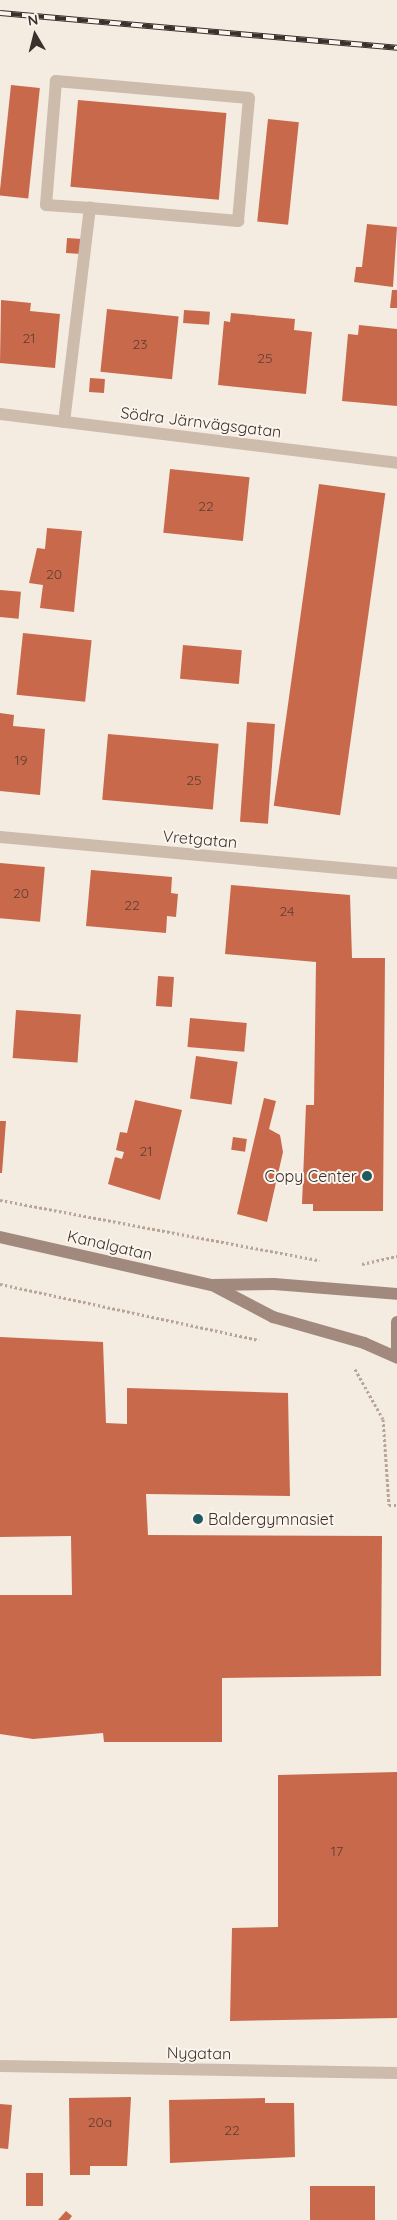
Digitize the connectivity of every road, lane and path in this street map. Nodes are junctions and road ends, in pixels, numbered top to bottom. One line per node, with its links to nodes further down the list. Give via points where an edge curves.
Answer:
1 (90, 208): 1 (street, via 238,221 248,98 56,81 46,205); 3 (street)
2 (0, 414): 3 (street, Södra Järnvägsgatan)
3 (64, 422): 4 (street, Södra Järnvägsgatan)
4 (397, 463)
5 (0, 837): 6 (street, Vretgatan)
6 (397, 873)
7 (0, 1200): 10 (path)
8 (0, 1237): 13 (main road, Kanalgatan)
9 (397, 1256): 11 (path)
10 (323, 1261)
11 (355, 1263)
12 (0, 1284): 16 (path)
13 (212, 1285): 14 (main road, Kanalgatan, via 274,1284); 17 (main road, Kanalgatan, via 273,1317 364,1343)
14 (397, 1294)
15 (397, 1322): 17 (main road)
16 (268, 1342)
17 (397, 1358)
18 (350, 1366): 19 (path, via 358,1370 383,1419 389,1505)
19 (397, 1505)
20 (0, 2066): 21 (street, Nygatan)
21 (397, 2073)

